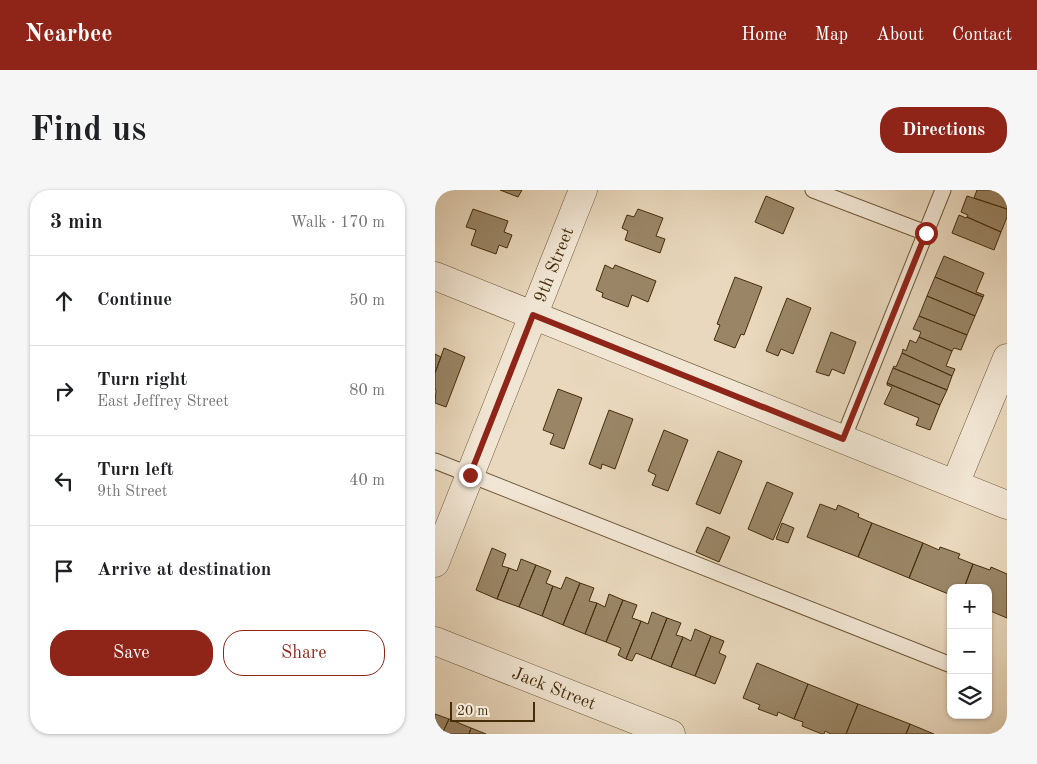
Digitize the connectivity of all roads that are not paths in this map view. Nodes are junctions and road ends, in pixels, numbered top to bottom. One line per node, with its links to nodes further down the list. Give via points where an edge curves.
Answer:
1 (583, 190): 6 (street, 9th Street)
2 (813, 190): 4 (lane)
3 (943, 190): 4 (lane)
4 (926, 233): 8 (lane)
5 (435, 276): 6 (street)
6 (533, 315): 8 (street); 10 (street, 9th Street)
7 (1007, 358): 11 (street)
8 (843, 439): 11 (street)
9 (435, 461): 10 (lane)
10 (470, 475): 13 (street, 9th Street); 15 (lane)
11 (955, 484): 12 (street)
12 (1007, 505)
13 (435, 563)
14 (435, 641): 16 (street, Jack Street)
15 (947, 663)
16 (671, 734)

